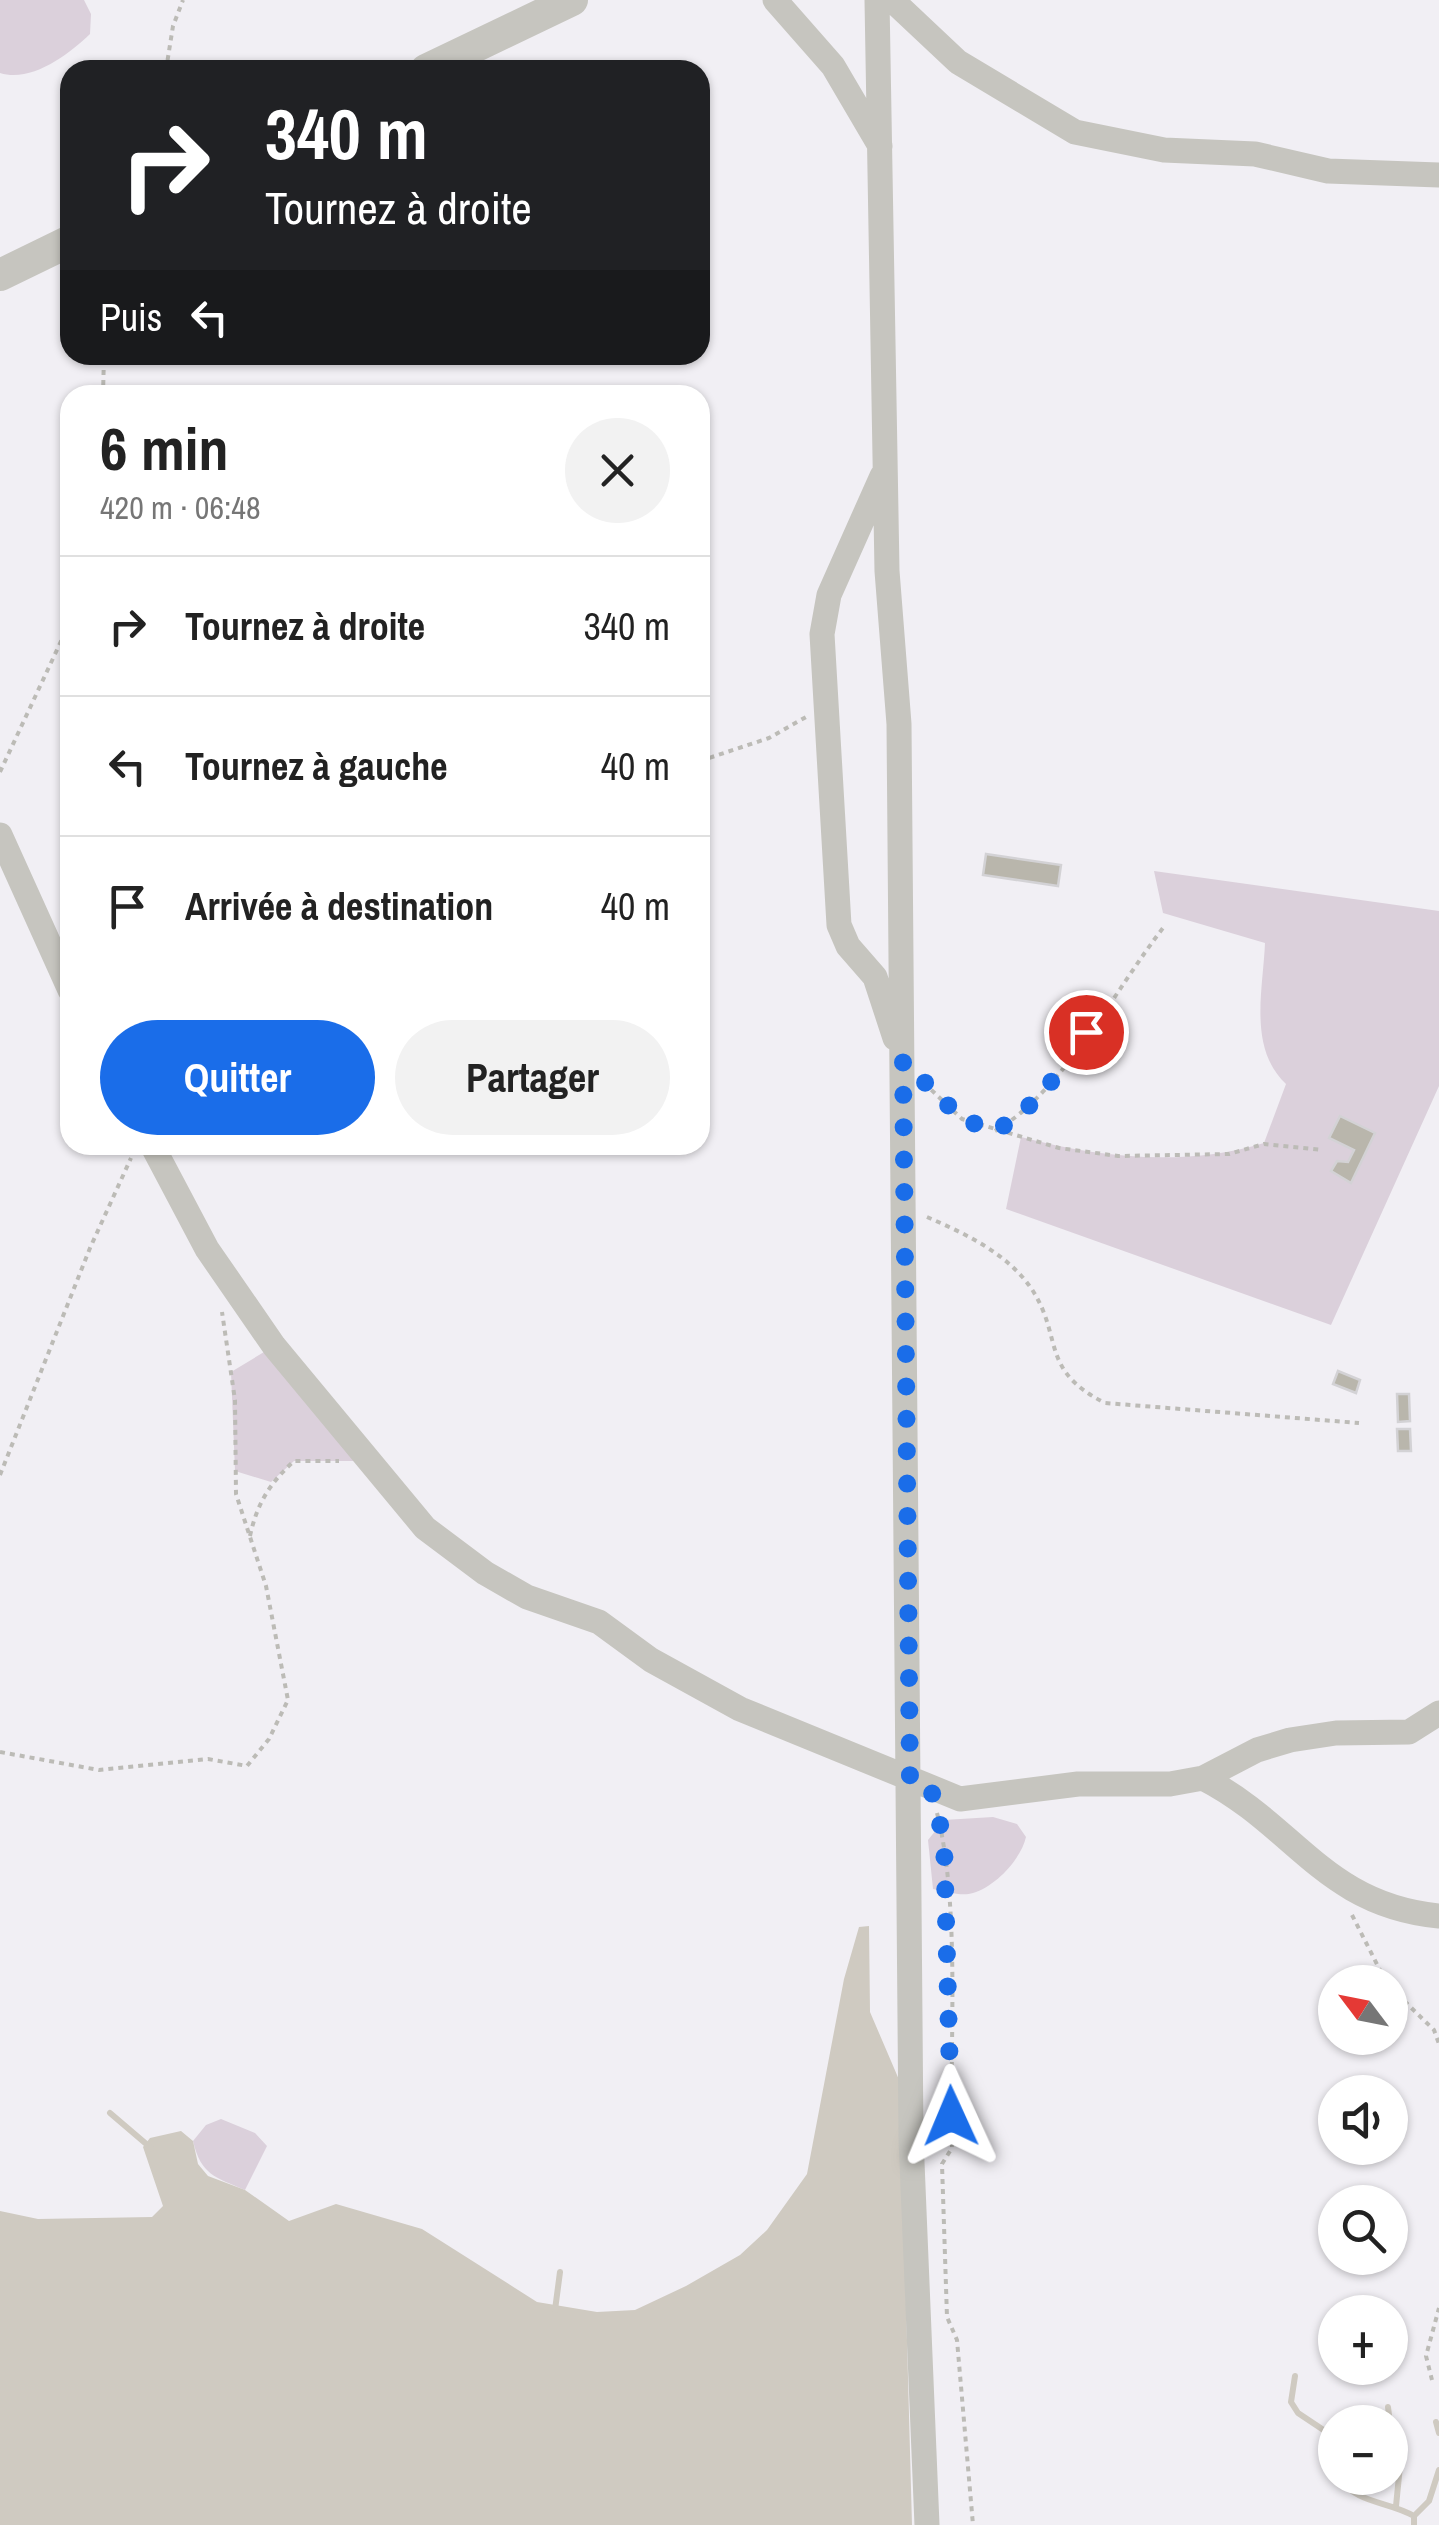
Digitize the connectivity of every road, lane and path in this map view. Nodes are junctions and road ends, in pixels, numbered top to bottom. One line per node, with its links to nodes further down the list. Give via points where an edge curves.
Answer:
1 (183, 0): 6 (path)
2 (572, 0): 7 (street)
3 (775, 0): 8 (street, via 833,66)
4 (877, 0): 8 (street)
5 (892, 0): 9 (street, via 958,62 1075,132 1164,150 1255,154 1328,171)
6 (168, 60)
7 (447, 60)
8 (883, 151): 12 (street)
9 (1439, 176)
10 (60, 247): 11 (street)
11 (0, 275)
12 (886, 467): 14 (street, via 829,596); 20 (street, via 899,724)
13 (60, 643): 16 (path)
14 (825, 670): 15 (path, via 807,716 769,738); 20 (street, via 839,925 875,977)
15 (710, 758)
16 (0, 772)
17 (0, 835): 19 (street)
18 (1162, 928): 21 (path, via 1053,1082 1024,1114)
19 (60, 968)
20 (903, 1061): 21 (path, via 962,1119); 25 (street)
21 (995, 1131): 22 (path, via 1118,1156 1229,1154 1264,1144)
22 (1323, 1150)
23 (132, 1155): 29 (path)
24 (157, 1155): 28 (street, via 207,1249 274,1346)
25 (904, 1208): 27 (path, via 984,1244 1016,1270 1034,1293 1062,1368 1078,1389 1105,1403); 34 (street)
26 (220, 1300): 30 (path, via 235,1400 236,1494)
27 (1359, 1423)
28 (369, 1461): 30 (path, via 294,1460 271,1482); 34 (street, via 425,1528 485,1573 599,1622 740,1709)
29 (0, 1475)
30 (249, 1541): 32 (path, via 266,1586 288,1700 246,1766 208,1759 99,1770)
31 (1439, 1713): 33 (street, via 1409,1732 1290,1740)
32 (0, 1752)
33 (1203, 1778): 34 (street, via 960,1799); 35 (street, via 1246,1804)
34 (920, 1784): 42 (street, via 911,2138); 43 (path, via 944,1840 952,2148 942,2164 948,2317 957,2340)
35 (1338, 1884): 36 (street); 37 (path)
36 (1439, 1916)
37 (1378, 1965)
38 (1408, 2005): 39 (path)
39 (1439, 2044)
40 (1439, 2308): 41 (path, via 1426,2356)
41 (1432, 2380)
42 (927, 2525)
43 (973, 2525)

